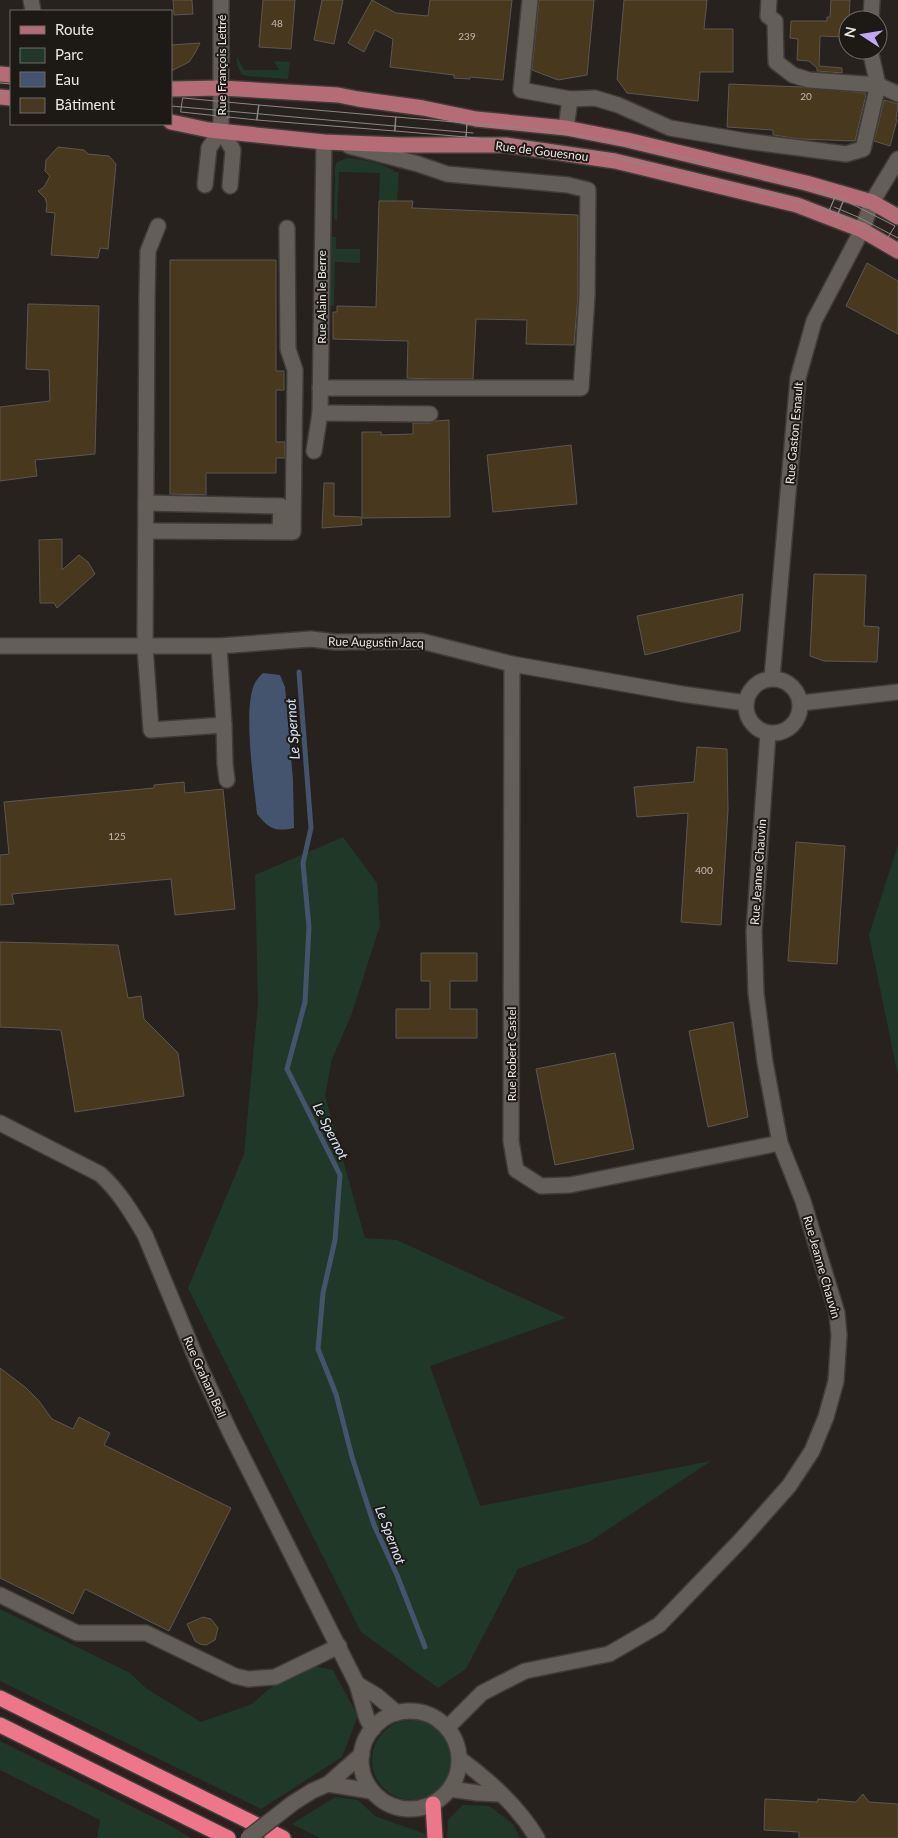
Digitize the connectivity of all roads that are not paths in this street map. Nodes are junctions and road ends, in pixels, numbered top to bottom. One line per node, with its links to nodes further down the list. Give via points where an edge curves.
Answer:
1 (221, 0): 6 (street, Rue François Lettré)
2 (530, 0): 9 (street, via 521,90)
3 (768, 0): 5 (street, via 768,16 775,21 776,62 793,75 809,80)
4 (872, 60): 5 (street)
5 (878, 85): 8 (street); 9 (street, via 863,149 846,154 670,128 596,98)
6 (221, 88): 7 (main road, Rue de Gouesnou); 11 (main road, Rue de Gouesnou, via 338,95 476,119); 12 (street, Rue François Lettré)
7 (172, 89)
8 (898, 94)
9 (570, 99): 11 (street)
10 (172, 122): 12 (main road, Rue de Gouesnou)
11 (566, 128): 17 (main road, Rue de Gouesnou, via 806,182)
12 (221, 130): 13 (main road, Rue de Gouesnou); 15 (street, via 209,148); 16 (street, via 233,150)
13 (331, 142): 21 (main road, Rue de Gouesnou, via 506,145 615,161 797,204); 23 (street, Rue Alain le Berre); 23 (street, via 447,174 568,184 588,190 587,296 581,388)
14 (898, 158): 17 (street, Rue Gaston Esnault)
15 (205, 185)
16 (230, 186)
17 (872, 202): 18 (main road, Rue de Gouesnou); 21 (street, Rue Gaston Esnault)
18 (898, 217)
19 (158, 226): 27 (street, via 148,251)
20 (287, 228): 29 (street, via 288,349 296,370 293,532)
21 (862, 230): 22 (main road, Rue de Gouesnou); 34 (street, Rue Gaston Esnault, via 814,321 798,378)
22 (898, 251)
23 (320, 388): 24 (street, Rue Alain le Berre)
24 (320, 413): 25 (street); 26 (street, Rue Alain le Berre)
25 (430, 414)
26 (314, 451)
27 (146, 503): 28 (street); 29 (street, via 281,506)
28 (146, 531): 29 (street); 32 (street)
29 (280, 531)
30 (0, 646): 32 (street, Rue Augustin Jacq)
31 (219, 646): 32 (street, Rue Augustin Jacq); 33 (street, Rue Augustin Jacq, via 311,639 335,642 421,640); 38 (street)
32 (145, 647): 38 (street, via 151,730)
33 (512, 664): 36 (street, Rue Augustin Jacq); 42 (street, Rue Robert Castel, via 511,1141 516,1170 541,1186 570,1185)
34 (772, 678): 36 (street, via 754,686); 37 (street, via 791,685)
35 (898, 692): 37 (street)
36 (746, 703): 39 (street, via 751,723)
37 (801, 703): 39 (street, via 799,716 792,726 781,733)
38 (224, 725): 40 (street)
39 (768, 733): 42 (street, Rue Jeanne Chauvin, via 754,940 756,993)
40 (228, 780)
41 (0, 1124): 44 (street, Rue Graham Bell, via 100,1174 135,1217 229,1430)
42 (780, 1143): 49 (street, Rue Jeanne Chauvin, via 804,1201 837,1313 836,1381 812,1451 789,1486 659,1625 609,1654 525,1671 482,1693)
43 (0, 1595): 44 (street, via 77,1633 146,1634 235,1676 248,1679 275,1677)
44 (339, 1646): 45 (street, Rue Graham Bell)
45 (357, 1684): 47 (street); 50 (street, Rue Graham Bell)
46 (0, 1698): 60 (highway)
47 (397, 1713): 49 (street, via 412,1711 426,1714); 50 (street)
48 (0, 1725): 58 (highway)
49 (447, 1728): 52 (street, via 457,1744)
50 (372, 1729): 51 (street)
51 (362, 1754): 53 (street); 55 (street, via 362,1766)
52 (460, 1759): 54 (street); 56 (street)
53 (328, 1784): 55 (street); 59 (street, bridge, via 312,1791)
54 (450, 1789): 56 (street); 57 (street)
55 (371, 1791): 57 (street, via 398,1807 422,1808)
56 (500, 1794): 62 (street, via 515,1806)
57 (433, 1804): 61 (highway)
58 (228, 1838)
59 (248, 1838)
60 (283, 1838)
61 (435, 1838)
62 (537, 1838)

